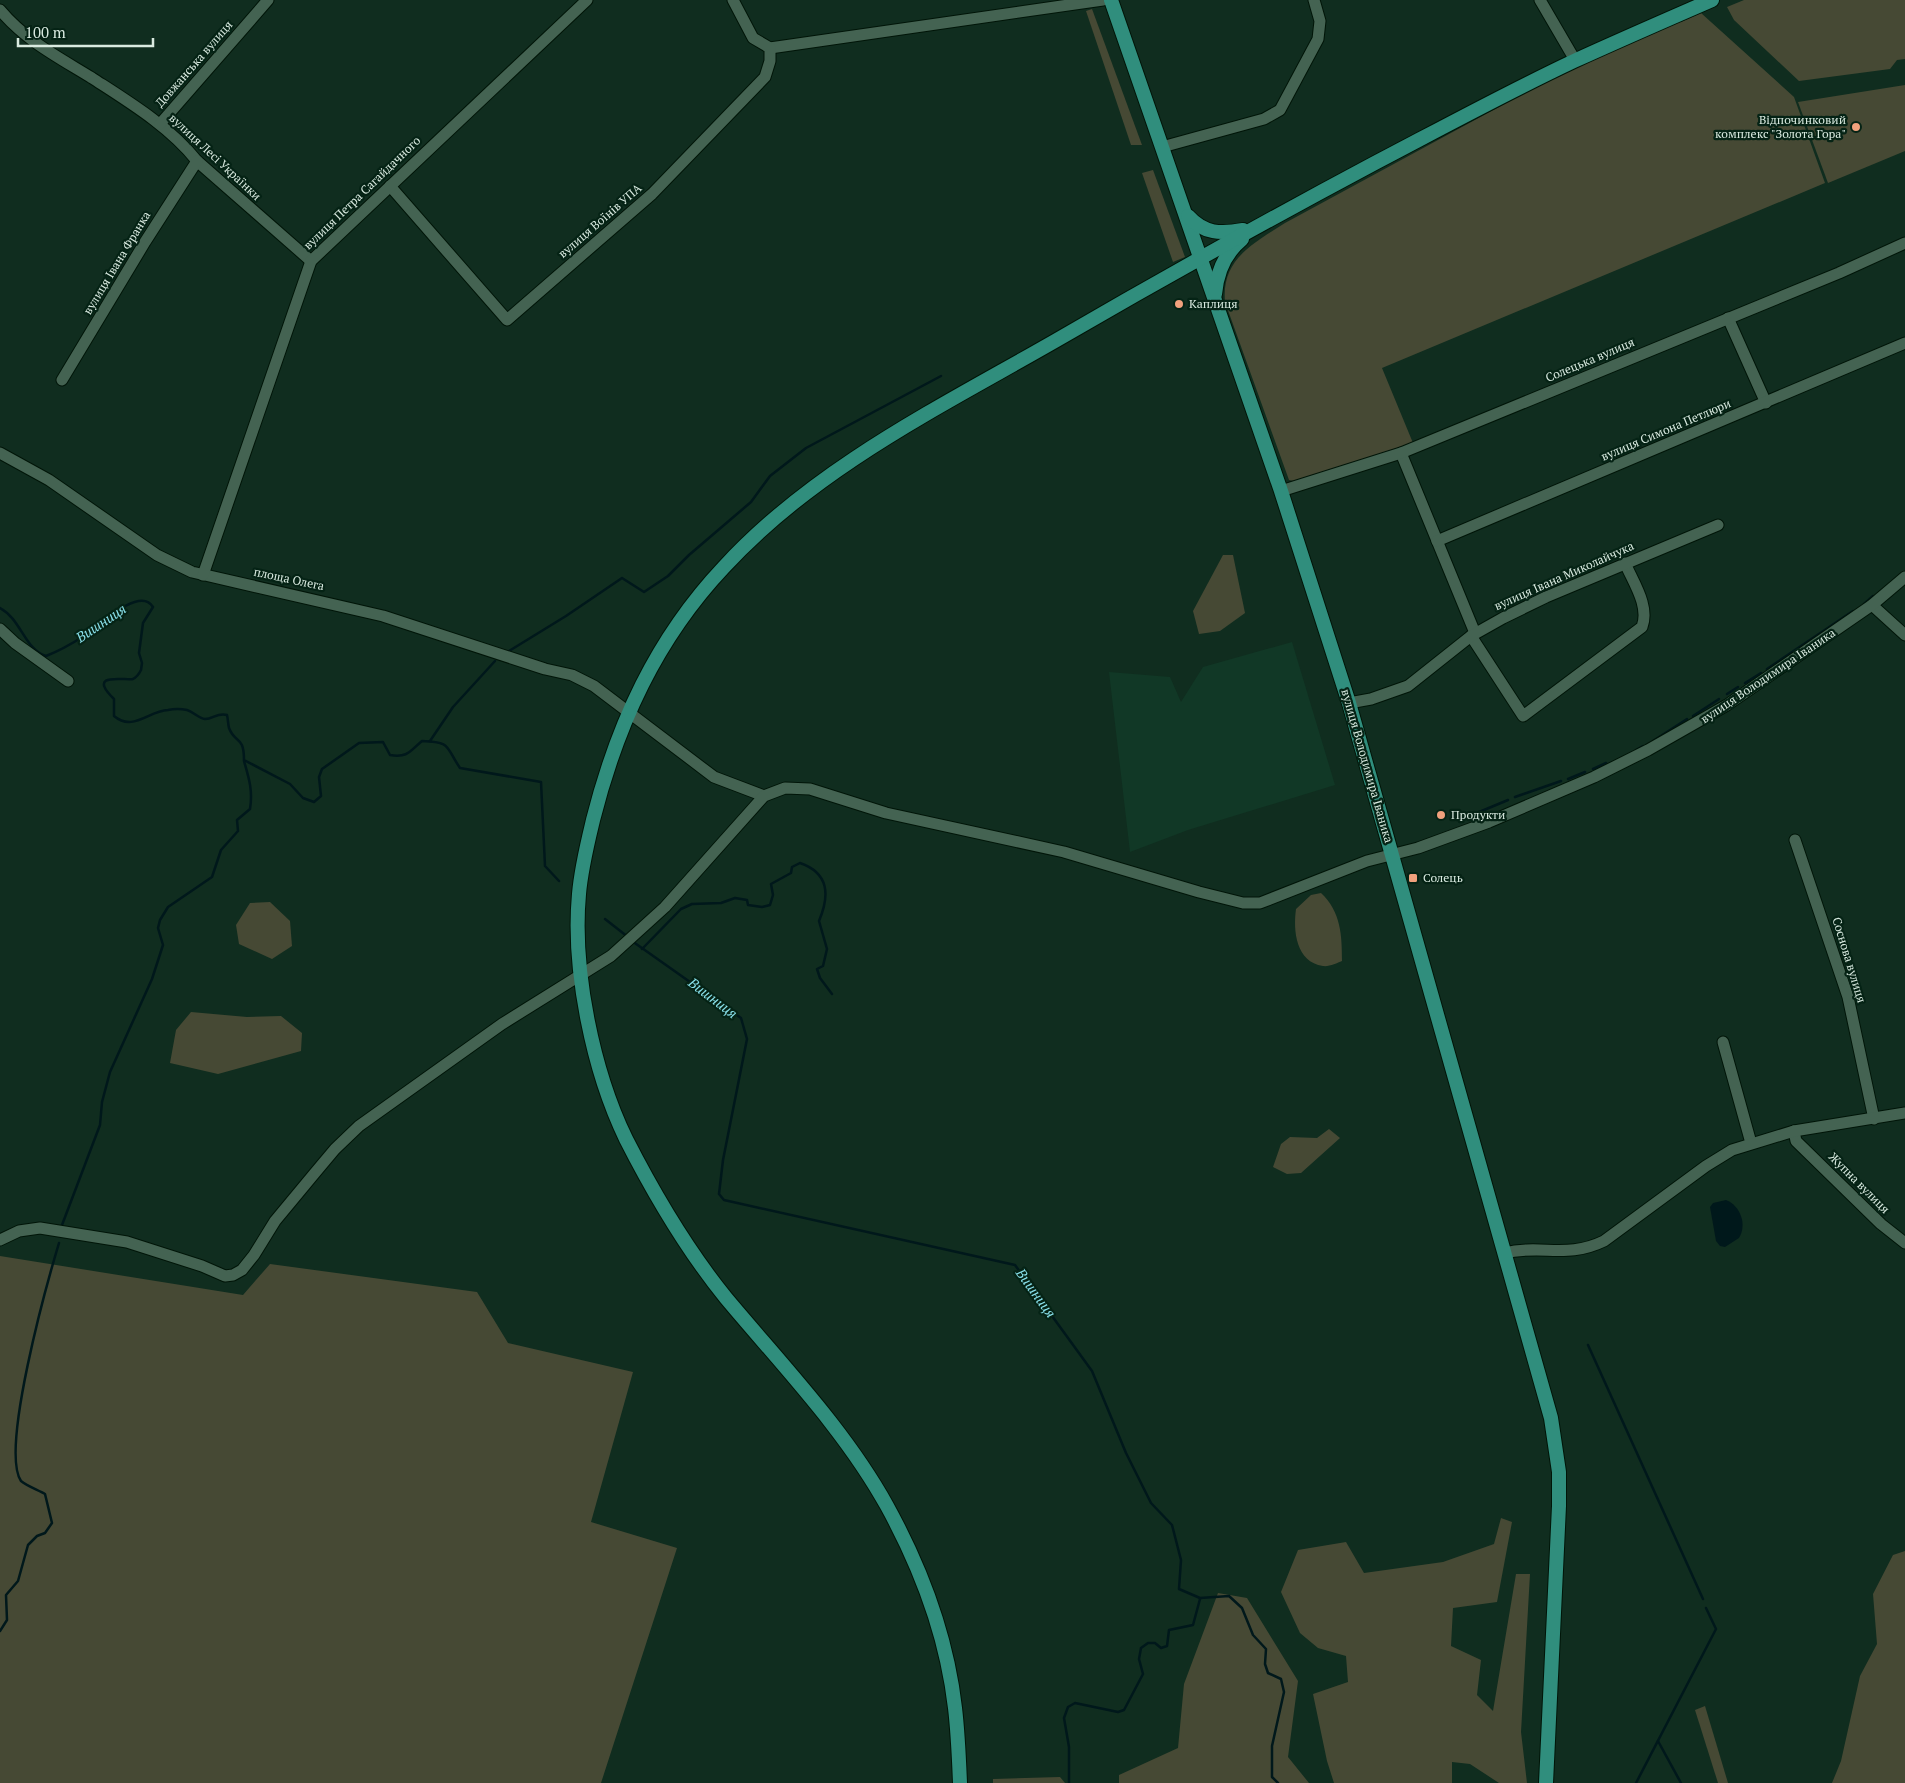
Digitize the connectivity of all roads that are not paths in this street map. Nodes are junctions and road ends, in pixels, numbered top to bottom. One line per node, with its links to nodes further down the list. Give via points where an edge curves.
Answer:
1 (268, 0): 12 (street, Довжанська вулиця)
2 (587, 0): 15 (street, вулиця Петра Сагайдачного)
3 (733, 0): 10 (street, via 753,38)
4 (1103, 0): 10 (street)
5 (1111, 0): 13 (main road, вулиця Володимира Іваника)
6 (1314, 0): 13 (street, via 1320,21 1315,47 1280,110 1264,119)
7 (1540, 0): 11 (street)
8 (1710, 1): 11 (main road)
9 (0, 10): 12 (street, вулиця Лесі Українки, via 19,32)
10 (770, 48): 15 (street, вулиця Воїнів УПА, via 768,70 756,89 652,194 507,320)
11 (1575, 60): 17 (main road)
12 (160, 124): 14 (street, вулиця Лесі Українки)
13 (1162, 148): 16 (main road, вулиця Володимира Іваника)
14 (197, 161): 20 (street, вулиця Лесі Українки); 24 (street, вулиця Івана Франка)
15 (390, 186): 20 (street, вулиця Петра Сагайдачного)
16 (1184, 212): 17 (main road, via 1206,231 1233,232); 19 (main road, вулиця Володимира Іваника)
17 (1256, 227): 19 (main road); 21 (main road, via 1236,244 1224,262)
18 (1905, 243): 22 (street, Солецька вулиця)
19 (1201, 256): 21 (main road, вулиця Володимира Іваника); 40 (main road, via 903,428 782,513 725,565 696,598 672,631)
20 (311, 261): 32 (street, вулиця Петра Сагайдачного)
21 (1214, 296): 28 (main road, вулиця Володимира Іваника)
22 (1728, 318): 25 (street); 26 (street, Солецька вулиця)
23 (1905, 343): 25 (street, вулиця Симона Петлюри)
24 (62, 380)
25 (1766, 403): 30 (street, вулиця Симона Петлюри)
26 (1401, 453): 28 (street, Солецька вулиця); 30 (street)
27 (0, 454): 32 (street, площа Олега, via 49,480 157,555)
28 (1281, 490): 39 (main road, вулиця Володимира Іваника)
29 (1718, 525): 31 (street, вулиця Івана Миколайчука)
30 (1438, 541): 36 (street)
31 (1625, 563): 36 (street, вулиця Івана Миколайчука, via 1546,597); 36 (street, via 1641,599 1645,619 1642,627 1523,716)
32 (202, 575): 40 (street, площа Олега, via 383,616 572,675 594,686)
33 (1905, 577): 34 (street, вулиця Володимира Іваника)
34 (1872, 606): 37 (street); 43 (street, вулиця Володимира Іваника, via 1727,705 1648,750 1489,822)
35 (0, 629): 38 (street)
36 (1473, 634): 39 (street, вулиця Івана Миколайчука, via 1408,686 1371,699)
37 (1905, 635)
38 (68, 681)
39 (1350, 702): 43 (main road, вулиця Володимира Іваника)
40 (628, 711): 41 (street, площа Олега, via 714,777); 44 (main road, via 602,788 583,865 578,927)
41 (764, 796): 43 (street, via 785,788 810,789 886,813 1064,852 1156,881 1243,903 1266,901 1366,861); 44 (street, via 665,907 611,956)
42 (1795, 840): 47 (street, Соснова вулиця, via 1848,997)
43 (1392, 855): 52 (main road)
44 (580, 976): 50 (street, via 502,1024 360,1126 335,1149 275,1221 242,1270 225,1276 127,1242 40,1228 19,1231); 53 (main road, via 602,1073 616,1115 676,1228 721,1292 849,1448 886,1504 912,1558 936,1620 948,1666 955,1706)
45 (1723, 1042): 49 (street)
46 (1905, 1113): 47 (street)
47 (1874, 1119): 48 (street)
48 (1795, 1136): 49 (street); 51 (street, Жупна вулиця, via 1881,1224)
49 (1751, 1143): 52 (street, via 1706,1166 1594,1245 1570,1252 1526,1249)
50 (0, 1240)
51 (1905, 1242)
52 (1504, 1253): 54 (main road, via 1551,1418 1558,1472 1558,1552)
53 (960, 1783)
54 (1546, 1783)

